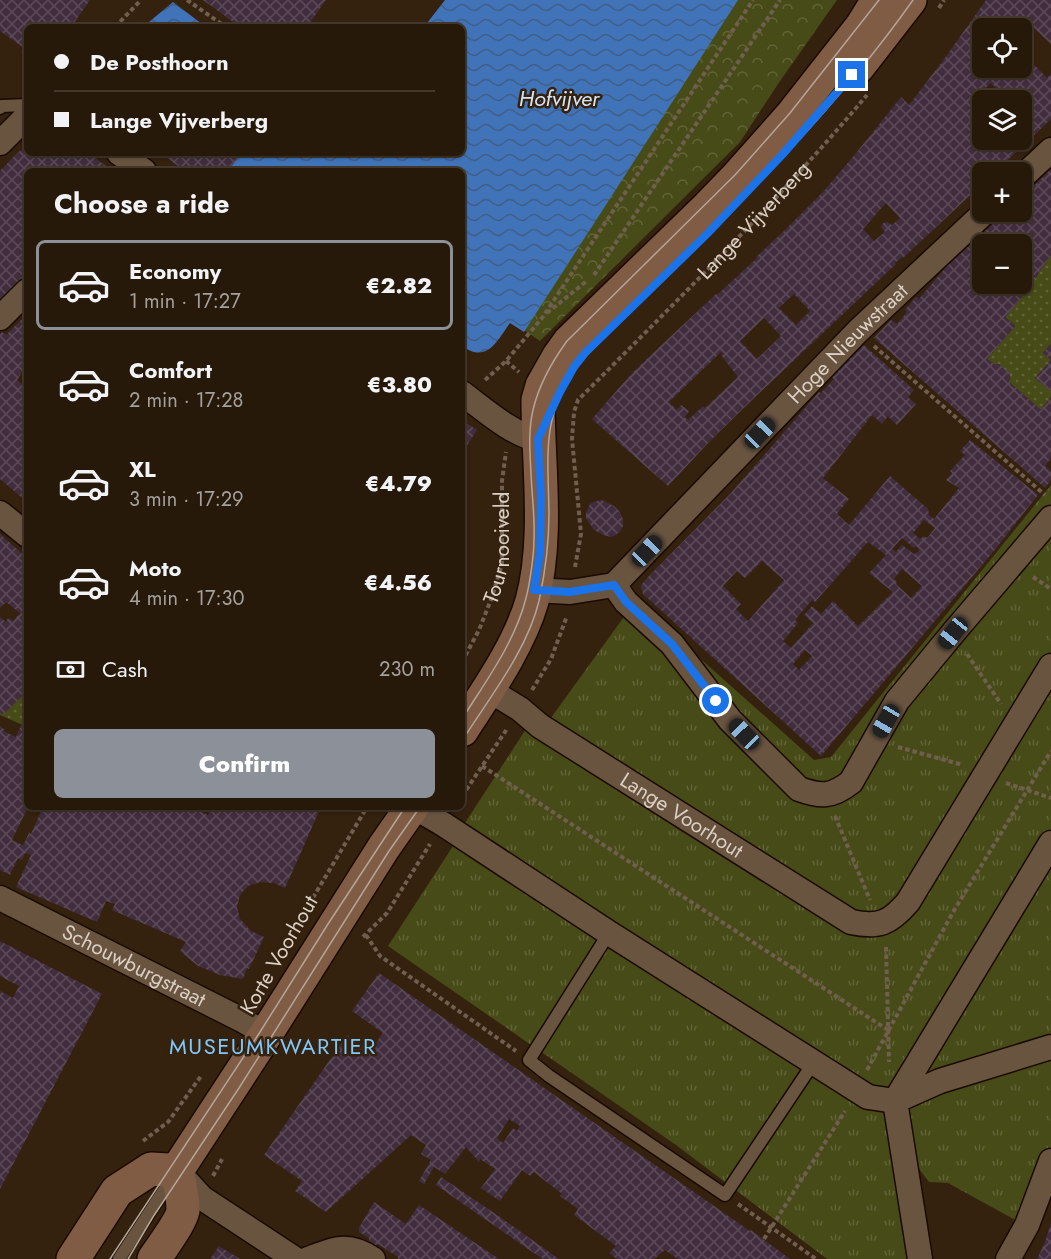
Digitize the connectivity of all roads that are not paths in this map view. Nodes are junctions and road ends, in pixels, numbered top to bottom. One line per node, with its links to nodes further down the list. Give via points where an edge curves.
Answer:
1 (878, 0): 15 (street, Lange Vijverberg, via 799,106 737,177 569,342 542,386)
2 (922, 7): 15 (street, Lange Vijverberg, via 852,75 707,234 585,353 560,392)
3 (24, 105): 4 (lane)
4 (0, 108)
5 (24, 119): 6 (street)
6 (0, 143)
7 (1051, 150): 10 (street)
8 (123, 156): 9 (street)
9 (138, 168)
10 (1032, 168)
11 (974, 222): 19 (street, Hoge Nieuwstraat, via 858,331)
12 (24, 294): 13 (street)
13 (0, 318)
14 (465, 395): 15 (street, via 508,426)
15 (538, 439): 20 (street, Tournooiveld, via 540,554)
16 (0, 513): 18 (street)
17 (1051, 518): 19 (street, via 897,701 851,782 831,795 799,789 730,720 672,644 626,602)
18 (24, 533)
19 (614, 585): 20 (street, via 570,592)
20 (534, 590): 22 (street, Tournooiveld, via 513,648)
21 (1051, 666): 22 (street, Lange Voorhout, via 908,902 896,916 865,925 851,922)
22 (489, 690): 23 (street, Tournooiveld)
23 (465, 726)
24 (411, 810): 29 (street, Korte Voorhout)
25 (418, 810): 28 (street)
26 (1051, 843): 32 (street)
27 (0, 898): 29 (street, Schouwburgstraat)
28 (609, 933): 31 (street); 31 (lane, via 529,1059 725,1195)
29 (266, 1034): 34 (street, Korte Voorhout)
30 (1051, 1047): 32 (street, via 940,1081)
31 (814, 1062): 32 (street, via 868,1096)
32 (895, 1101): 41 (street)
33 (1051, 1161): 42 (street, via 1027,1225)
34 (176, 1172): 35 (street, via 151,1169 117,1191); 36 (lane, Korte Voorhout); 37 (street, via 183,1211); 38 (street, via 202,1198)
35 (74, 1259)
36 (119, 1259)
37 (154, 1259)
38 (295, 1259)
39 (308, 1259): 40 (street, via 351,1248)
40 (373, 1259)
41 (920, 1259)
42 (1008, 1259)

